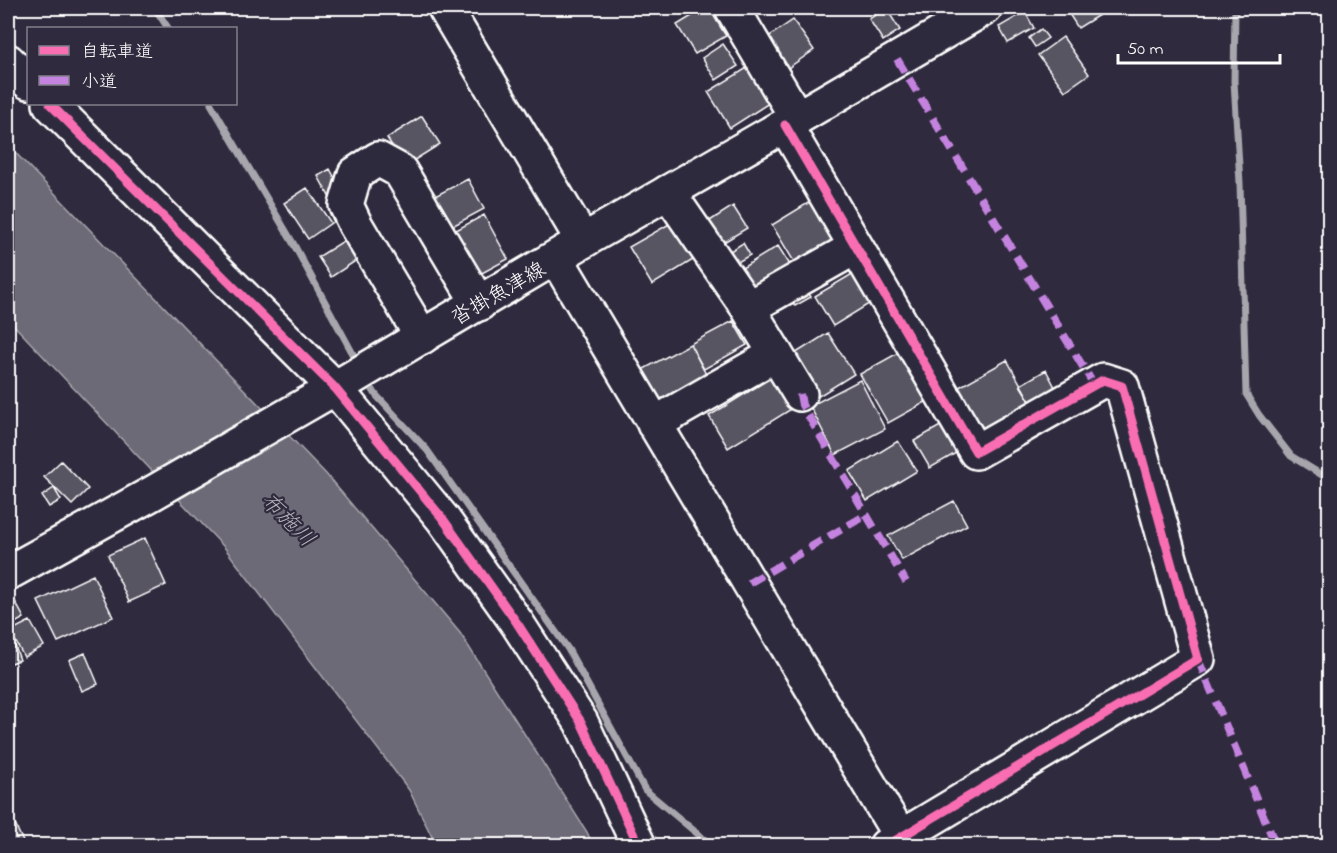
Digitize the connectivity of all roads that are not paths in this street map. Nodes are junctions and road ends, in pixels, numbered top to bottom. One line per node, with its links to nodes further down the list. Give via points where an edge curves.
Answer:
1 (445, 8): 9 (street)
2 (732, 8): 7 (street)
3 (985, 8): 7 (street, 沓掛魚津線)
4 (8, 62): 5 (street)
5 (27, 81)
6 (51, 105): 16 (street)
7 (791, 121): 8 (street, 沓掛魚津線); 10 (street)
8 (669, 192): 9 (street, 沓掛魚津線); 13 (street)
9 (583, 241): 11 (street, 沓掛魚津線)
10 (856, 247): 13 (street); 20 (street, via 976,452 1103,380 1122,386 1198,659)
11 (556, 258): 12 (street, 沓掛魚津線); 18 (street)
12 (478, 304): 14 (street, 沓掛魚津線); 14 (street, via 400,171 378,159 355,174 346,205)
13 (748, 308): 15 (street)
14 (422, 337): 16 (street, 沓掛魚津線)
15 (776, 354): 17 (street); 18 (street)
16 (335, 388): 19 (street, 沓掛魚津線); 21 (street, via 443,519 517,622 580,722)
17 (800, 394)
18 (654, 424): 20 (street)
19 (8, 573)
20 (898, 843)
21 (639, 846)

